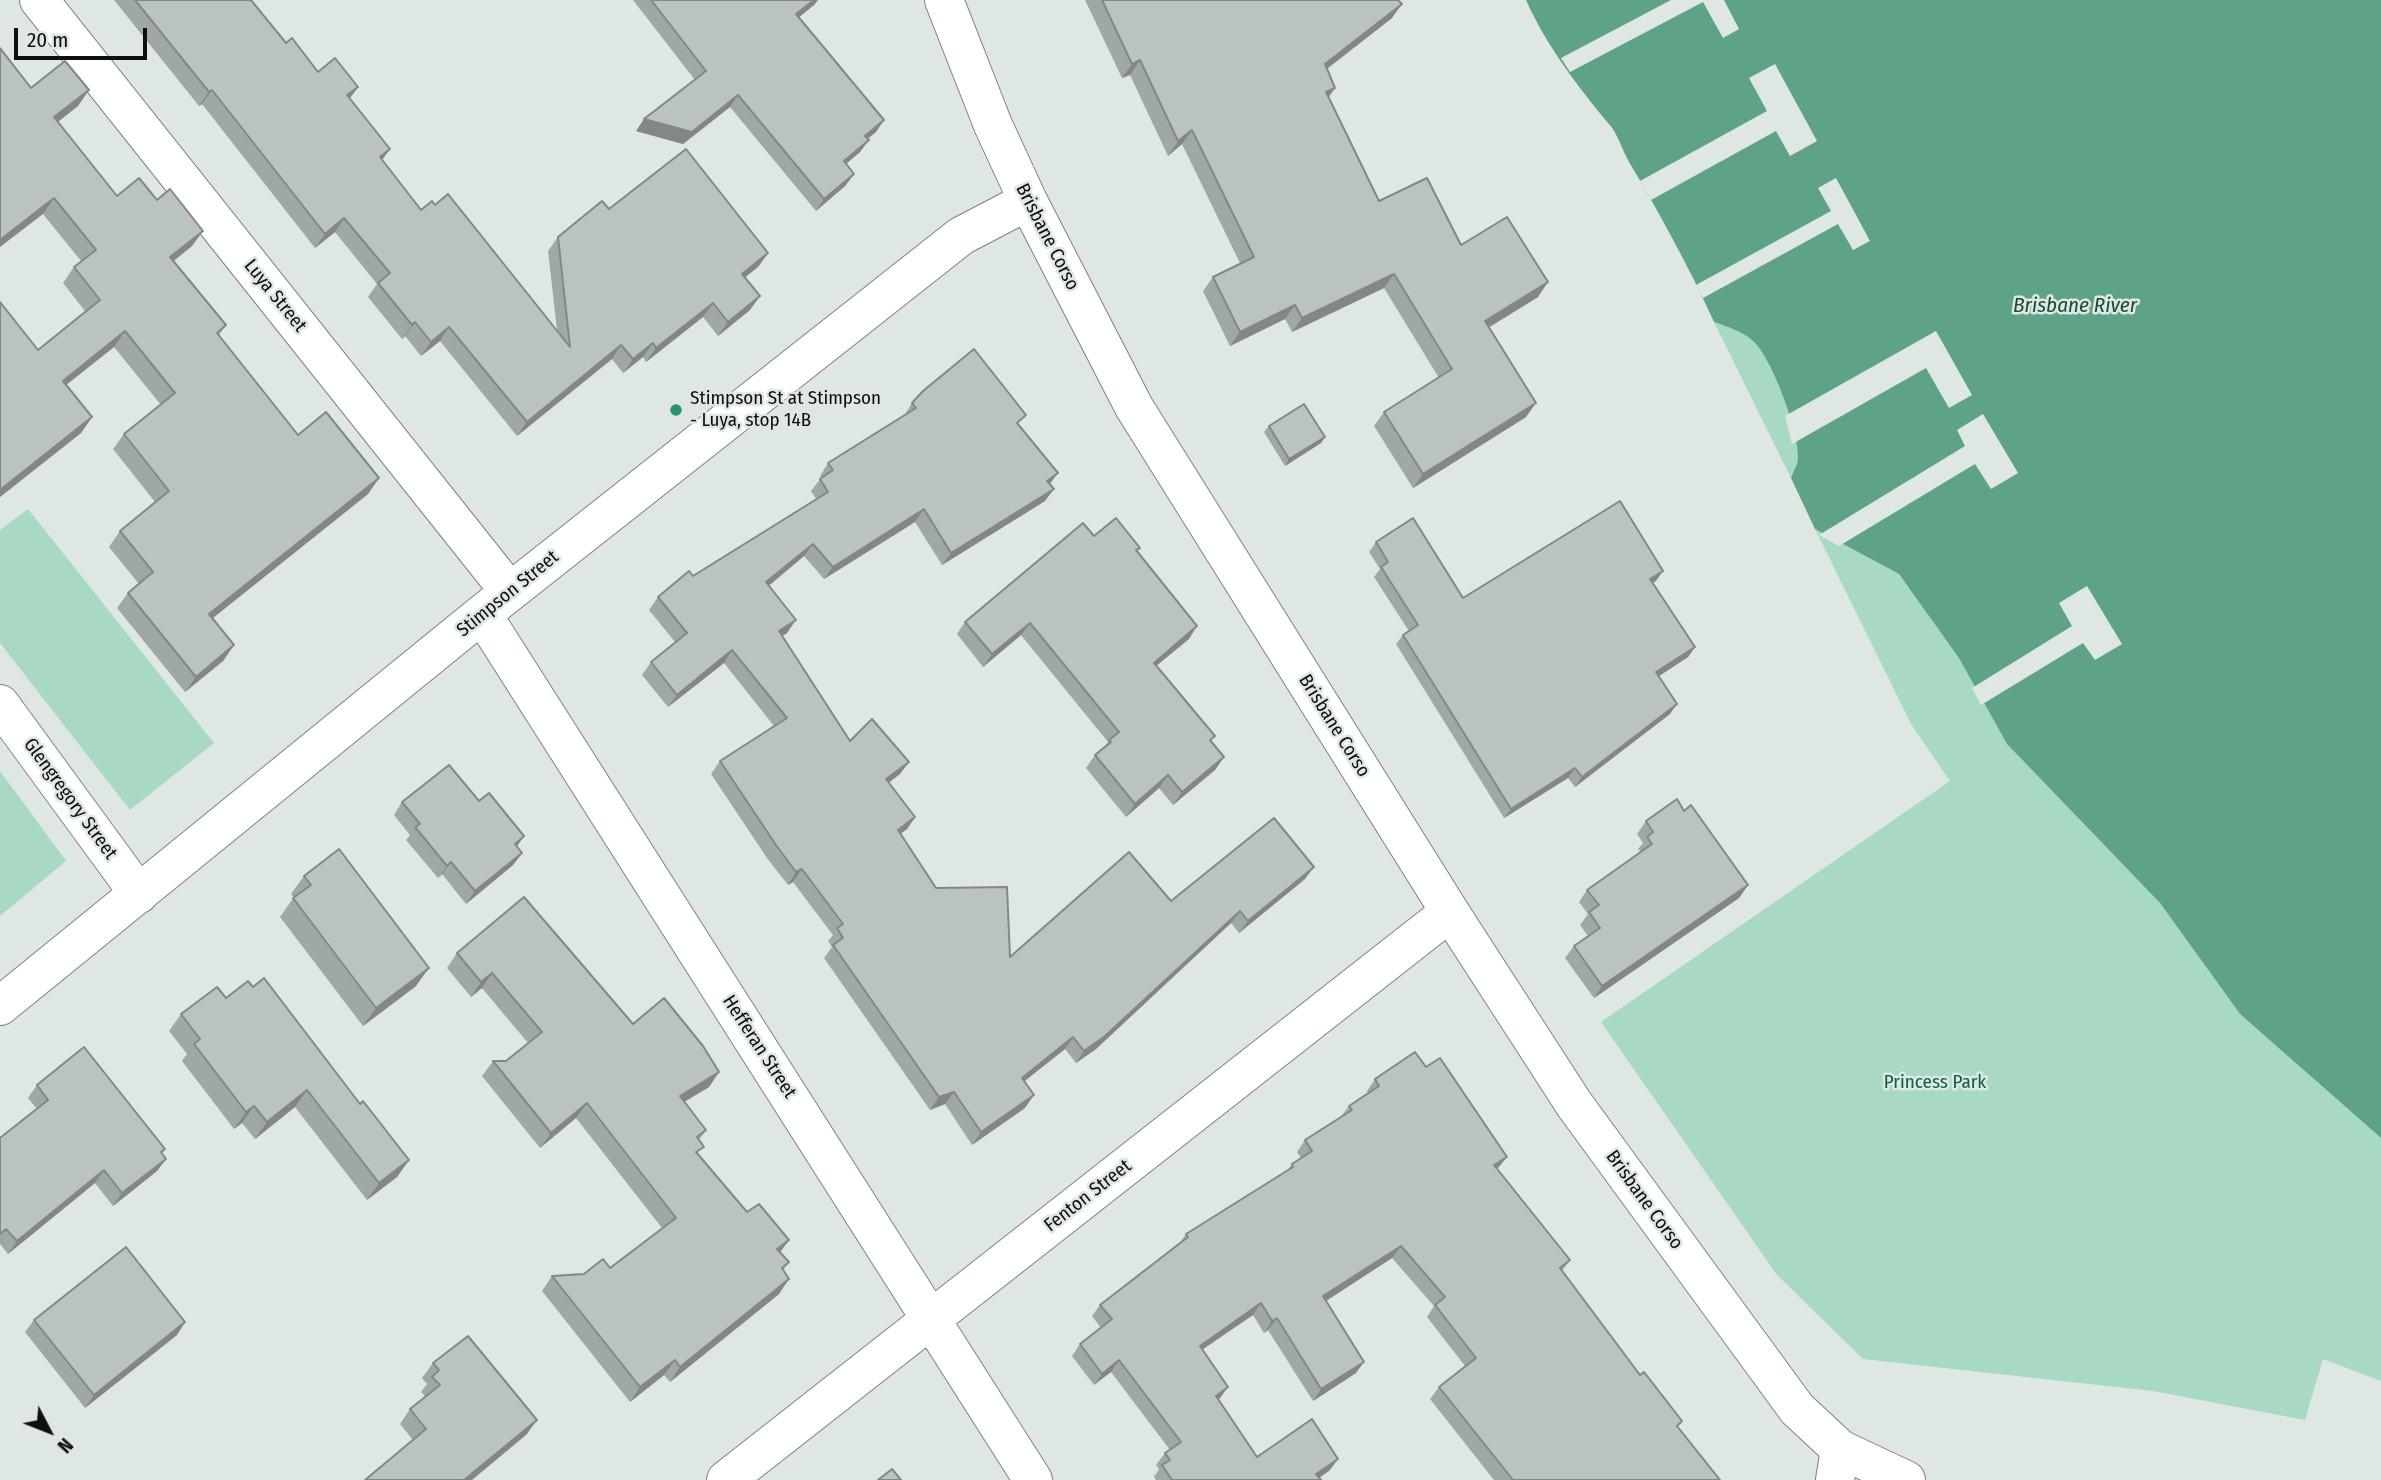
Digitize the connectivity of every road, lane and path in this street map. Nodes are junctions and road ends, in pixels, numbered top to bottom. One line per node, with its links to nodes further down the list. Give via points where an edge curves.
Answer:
1 (39, 0): 4 (street, Luya Street)
2 (944, 0): 3 (street, Brisbane Corso)
3 (1028, 201): 4 (street, Stimpson Street, via 961,236); 7 (street, Brisbane Corso, via 1134,407)
4 (496, 603): 6 (street, Stimpson Street); 9 (street, Hefferan Street)
5 (0, 704): 6 (street, Glengregory Street)
6 (139, 894): 8 (street, Stimpson Street)
7 (1450, 912): 9 (street, Fenton Street); 10 (street, Brisbane Corso, via 1574,1104)
8 (0, 1006)
9 (932, 1318): 11 (street, Fenton Street); 12 (street, Hefferan Street)
10 (1837, 1465): 13 (street, Brisbane Corso)
11 (726, 1480)
12 (1033, 1480)
13 (1906, 1480)

